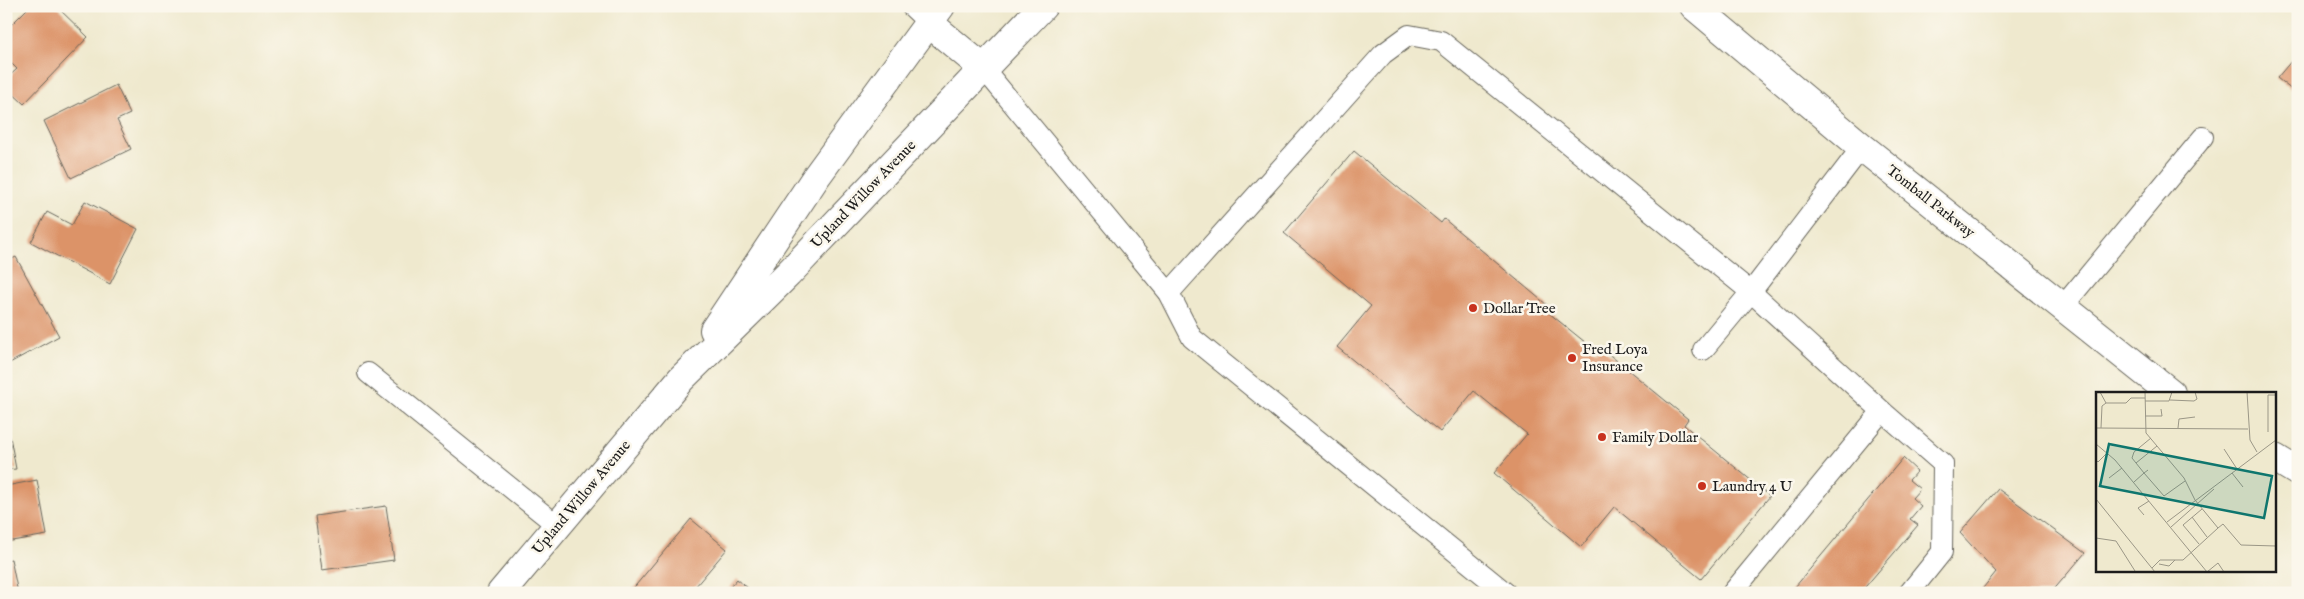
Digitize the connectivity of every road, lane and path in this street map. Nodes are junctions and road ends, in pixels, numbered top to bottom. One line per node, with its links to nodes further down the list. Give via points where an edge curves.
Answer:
1 (1043, 6): 4 (street, Upland Willow Avenue)
2 (1694, 6): 6 (street, Tomball Parkway)
3 (927, 12): 4 (street); 12 (street, Upland Willow Avenue)
4 (984, 69): 8 (lane); 12 (street, Upland Willow Avenue, via 788,274)
5 (2203, 137): 9 (lane)
6 (1862, 147): 7 (lane); 9 (street, Tomball Parkway)
7 (1751, 292): 8 (lane, via 1441,41 1409,35 1383,54); 10 (lane); 14 (lane)
8 (1168, 293): 17 (lane, via 1192,338)
9 (2064, 305): 13 (street, Tomball Parkway)
10 (1703, 350)
11 (368, 373): 15 (lane)
12 (681, 379): 15 (street, Upland Willow Avenue)
13 (2170, 392)
14 (1882, 411): 18 (lane); 19 (lane, via 1943,464 1942,552)
15 (558, 526): 16 (street, Upland Willow Avenue)
16 (501, 593)
17 (1506, 593)
18 (1732, 593)
19 (1909, 593)

